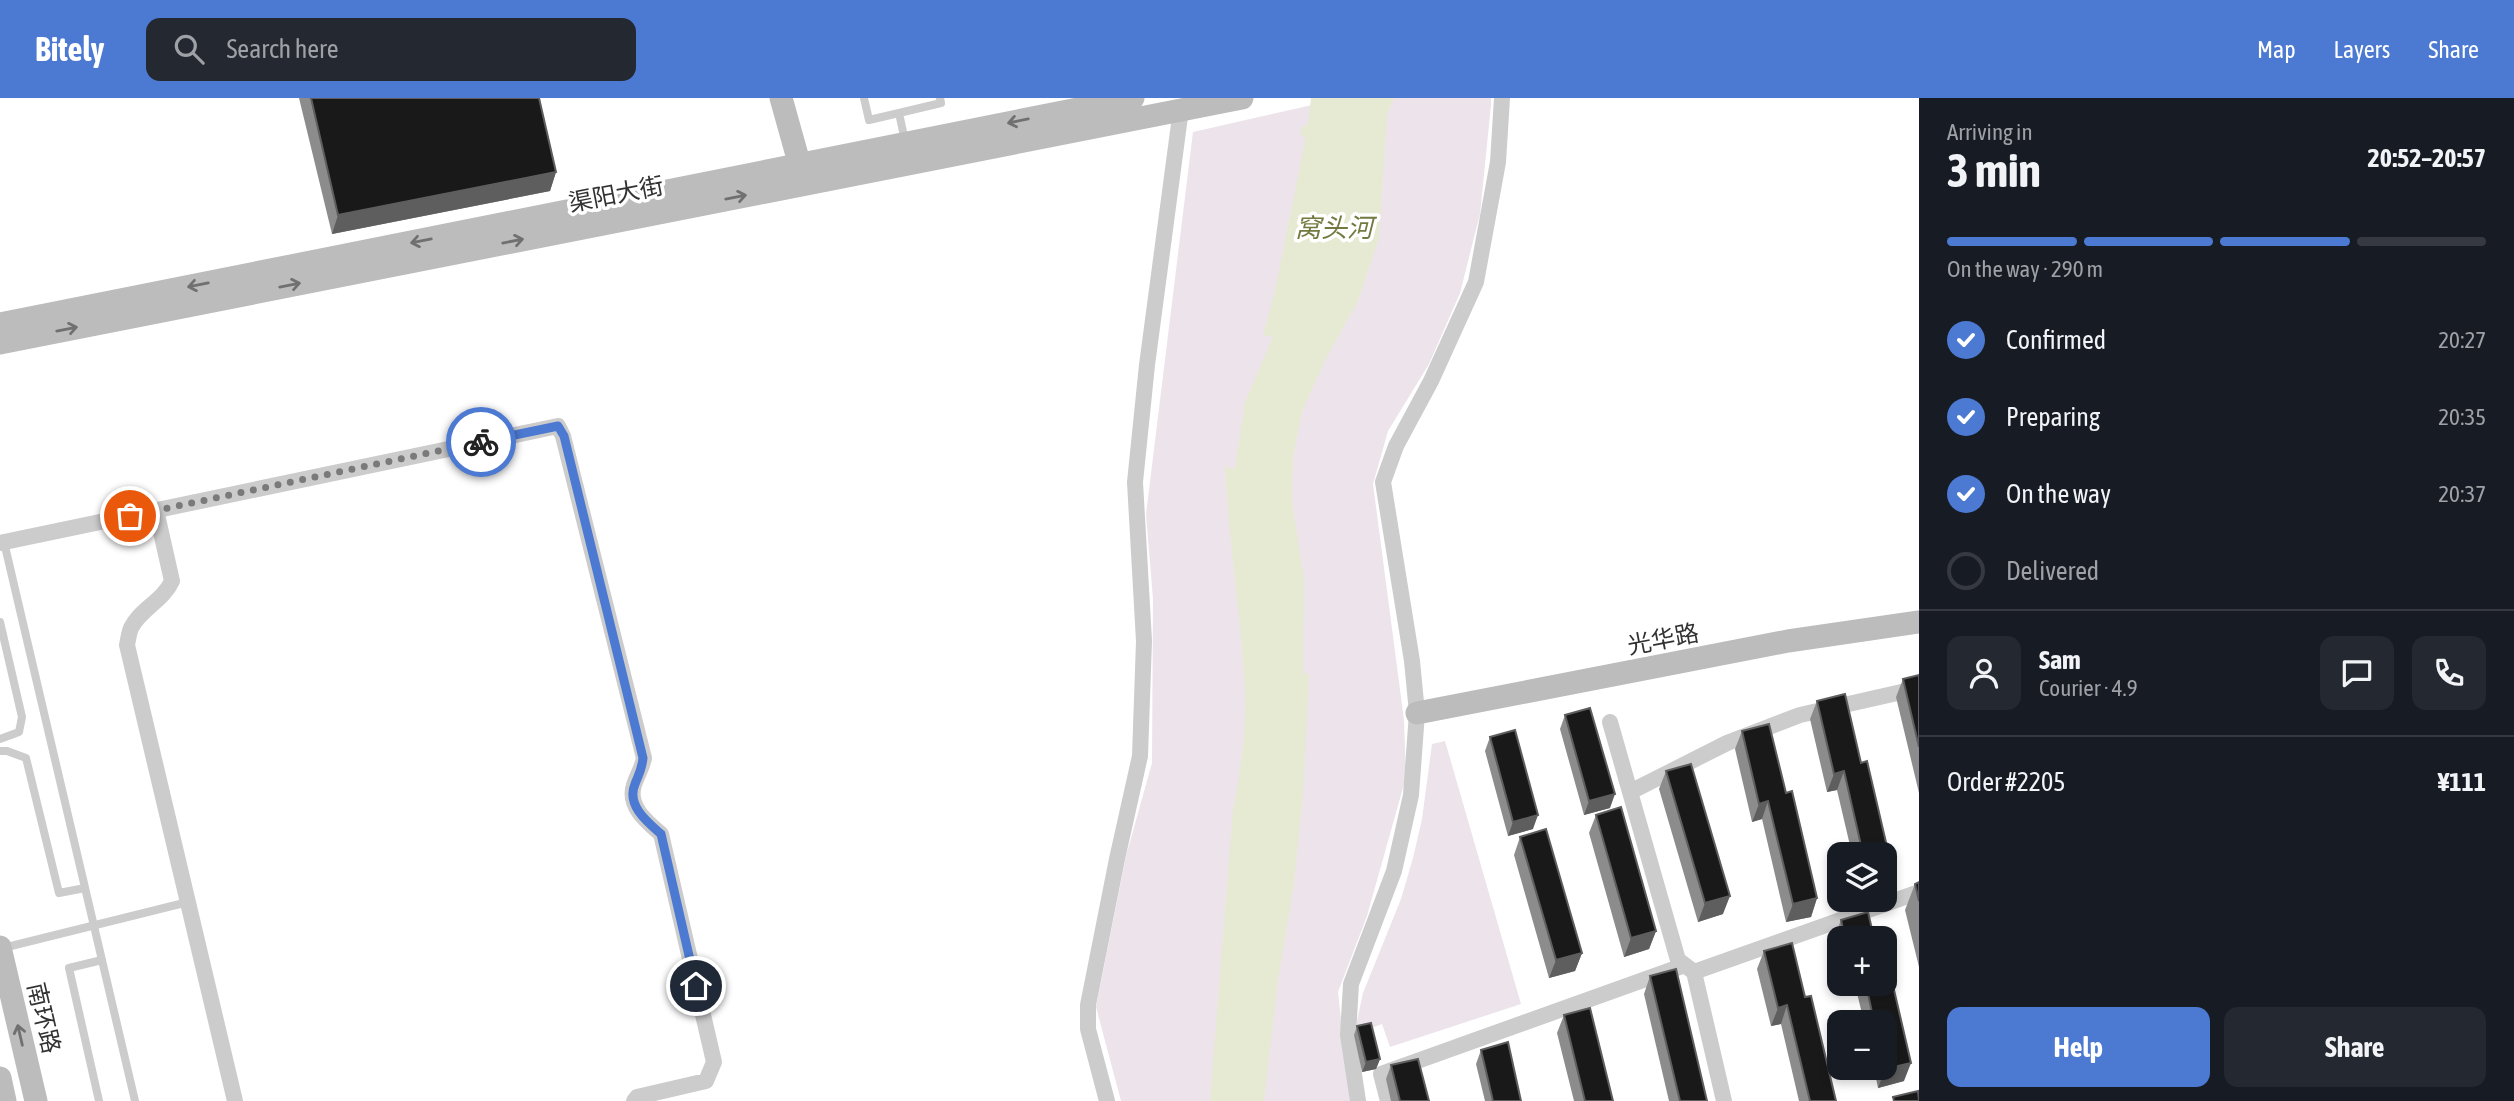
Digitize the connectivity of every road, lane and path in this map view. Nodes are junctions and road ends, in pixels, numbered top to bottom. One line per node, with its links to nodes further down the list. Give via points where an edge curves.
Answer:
1 (780, 98): 10 (main road)
2 (864, 98): 8 (lane, via 869,120)
3 (940, 98): 8 (lane, via 941,103)
4 (1133, 98): 9 (main road, 渠阳大街, one-way to 9, via 1053,110)
5 (1242, 98): 7 (main road, 渠阳大街)
6 (1502, 98): 19 (street, via 1498,162 1476,282 1383,482)
7 (1181, 109): 12 (main road, 渠阳大街, one-way to 7); 38 (street, via 1135,482 1144,641 1140,756 1088,1005 1088,1029)
8 (899, 113): 9 (lane)
9 (905, 144): 10 (main road, 渠阳大街)
10 (800, 166): 11 (main road, 渠阳大街, one-way to 11)
11 (0, 324)
12 (0, 342)
13 (156, 510): 14 (street); 26 (street, via 172,582 131,627 127,645); 37 (street, via 558,426 643,758 634,802 661,834 714,1062 706,1080)
14 (2, 542): 15 (lane)
15 (4, 562): 24 (lane)
16 (0, 622): 21 (lane, via 22,717 19,732)
17 (1919, 622): 19 (main road, 光华路, via 1788,641)
18 (1919, 688): 23 (street, via 1800,715 1727,743)
19 (1417, 713): 39 (street, via 1411,795 1394,871 1351,984 1348,1035)
20 (1610, 722): 23 (street)
21 (0, 739)
22 (0, 751): 24 (lane, via 26,758 58,893)
23 (1630, 792): 30 (street, via 1678,960)
24 (85, 888): 27 (lane)
25 (1919, 892): 30 (street)
26 (188, 902): 27 (lane); 36 (street)
27 (94, 926): 28 (lane); 29 (lane)
28 (0, 948): 33 (main road, 南环路, one-way to 28)
29 (102, 960): 34 (lane, via 69,968); 35 (lane)
30 (1689, 969): 40 (street, via 1381,1074); 41 (street)
31 (0, 1078): 32 (main road)
32 (5, 1101)
33 (36, 1101)
34 (99, 1101)
35 (135, 1101)
36 (235, 1101)
37 (634, 1101)
38 (1107, 1101)
39 (1357, 1101)
40 (1388, 1101)
41 (1724, 1101)

